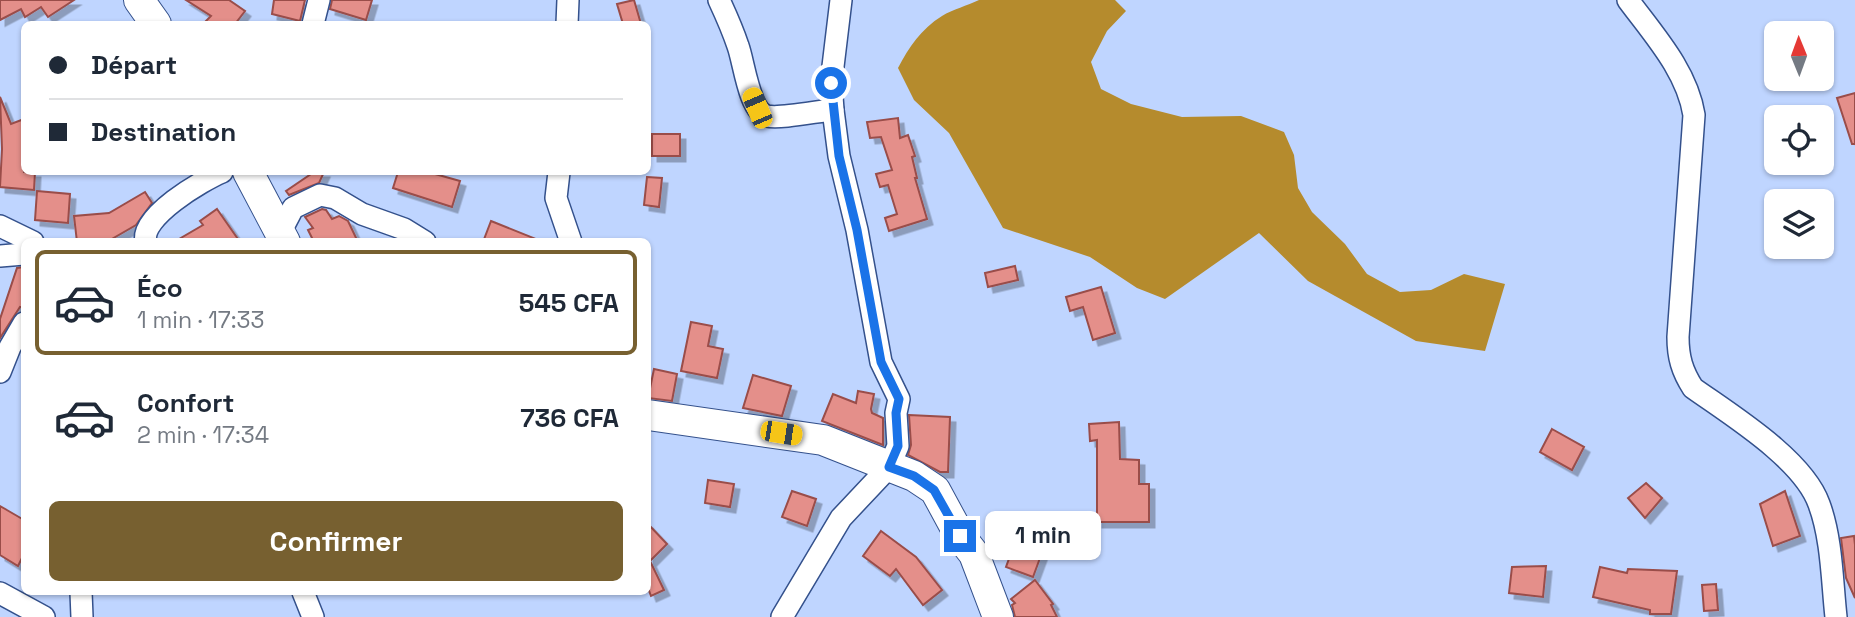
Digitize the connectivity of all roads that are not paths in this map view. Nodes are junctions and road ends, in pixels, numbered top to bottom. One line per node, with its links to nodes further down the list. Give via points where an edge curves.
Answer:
1 (139, 0): 7 (main road)
2 (319, 0): 8 (street)
3 (568, 0): 9 (street)
4 (719, 0): 10 (street, via 757,108 767,116)
5 (841, 0): 10 (street, via 831,83)
6 (1628, 0): 34 (street, via 1692,99 1678,358 1693,388 1772,446 1819,502)
7 (154, 21)
8 (314, 21)
9 (567, 21)
10 (833, 110): 25 (street, via 881,362 899,399 898,446)
11 (215, 175): 17 (street, via 197,183 153,219)
12 (250, 175): 15 (main road)
13 (558, 175): 19 (street, via 556,198)
14 (0, 226): 16 (street)
15 (283, 237): 18 (street, via 293,208 320,195)
16 (25, 238)
17 (141, 238)
18 (419, 238)
19 (569, 238)
20 (21, 254): 21 (street)
21 (0, 256)
22 (21, 335): 23 (street)
23 (0, 372)
24 (651, 411): 25 (main road, via 823,440)
25 (889, 467): 32 (street, via 841,518); 33 (main road, via 934,490 974,555)
26 (0, 593): 29 (street)
27 (81, 595): 30 (street)
28 (304, 595): 31 (street)
29 (44, 617)
30 (82, 617)
31 (313, 617)
32 (782, 617)
33 (998, 617)
34 (1836, 617)

